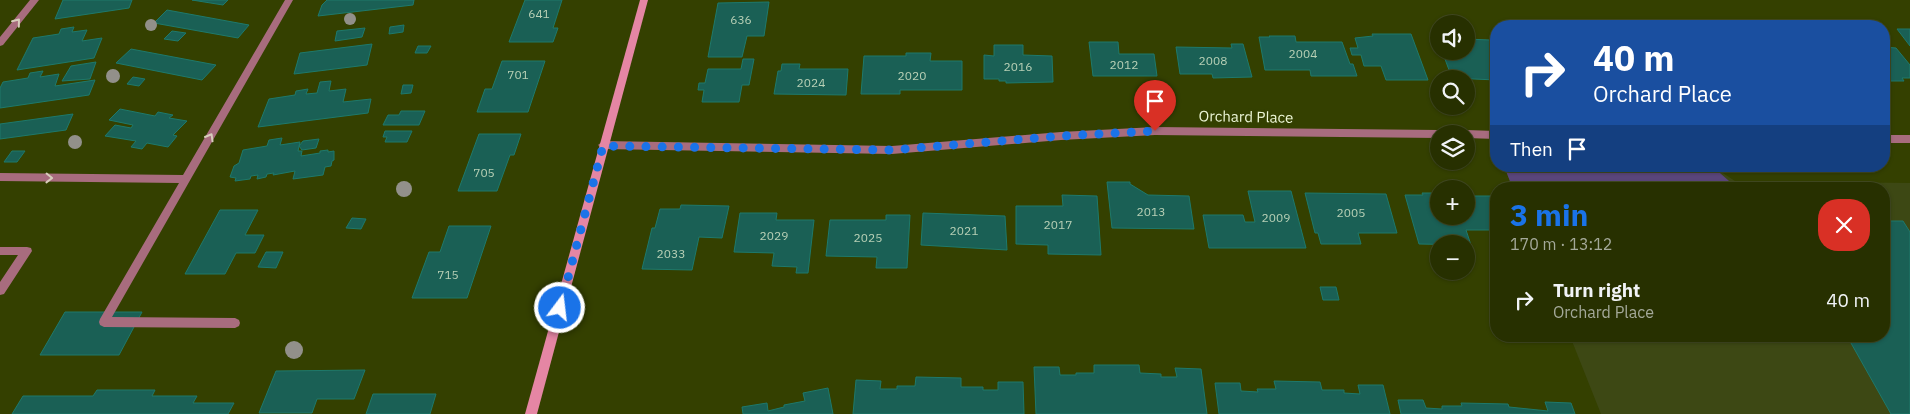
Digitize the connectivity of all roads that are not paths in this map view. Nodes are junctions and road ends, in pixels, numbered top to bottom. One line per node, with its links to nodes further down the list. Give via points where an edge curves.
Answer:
1 (34, 0): 4 (street, one-way to 1)
2 (289, 0): 12 (street, one-way to 2)
3 (644, 0): 10 (main road)
4 (0, 43)
5 (1430, 134): 10 (street, Orchard Place, via 1155,131 892,150)
6 (1475, 134): 7 (street)
7 (1490, 135)
8 (1890, 139): 9 (street)
9 (1910, 139)
10 (603, 146): 16 (main road)
11 (0, 177): 12 (street, one-way to 12)
12 (186, 179): 15 (street, via 104,322)
13 (0, 251): 14 (street, via 27,251)
14 (0, 291)
15 (235, 323)
16 (531, 414)

